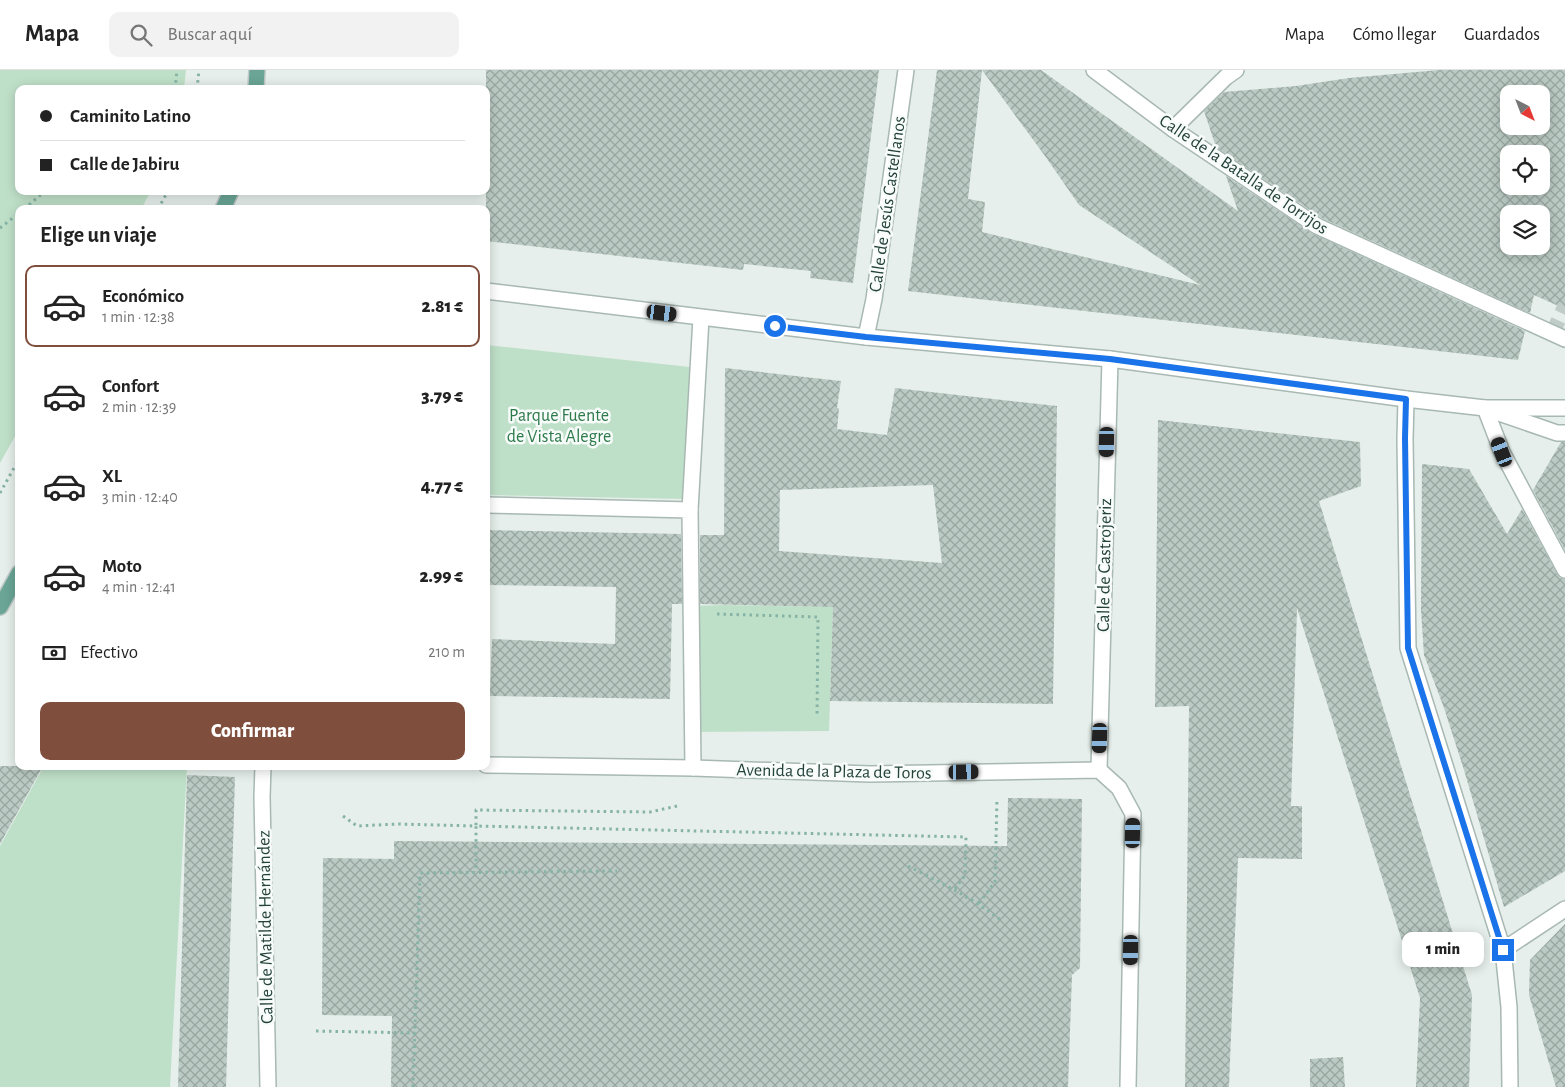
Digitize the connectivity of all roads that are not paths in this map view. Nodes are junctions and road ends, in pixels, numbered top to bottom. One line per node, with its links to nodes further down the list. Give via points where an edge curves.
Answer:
1 (257, 70): 5 (main road)
2 (906, 70): 9 (street, Calle de Jesús Castellanos)
3 (1094, 70): 6 (street, Calle de la Batalla de Torrijos)
4 (1236, 70): 6 (street)
5 (256, 85)
6 (1173, 129): 10 (street, Calle de la Batalla de Torrijos, via 1318,226)
7 (490, 292): 8 (street)
8 (701, 318): 9 (street); 17 (street)
9 (866, 337): 11 (street)
10 (1565, 339)
11 (1110, 359): 12 (street); 24 (street, Calle de Castrojeriz)
12 (1406, 399): 13 (street); 26 (street, via 1408,648)
13 (1485, 408): 14 (street); 15 (street); 18 (street, via 1502,452)
14 (1565, 408)
15 (1565, 433)
16 (490, 505): 17 (street)
17 (690, 510): 22 (street)
18 (1565, 570)
19 (15, 580): 20 (main road)
20 (0, 607)
21 (490, 765): 22 (street, Avenida de la Plaza de Toros)
22 (693, 768): 24 (street, Avenida de la Plaza de Toros, via 870,774)
23 (263, 770): 27 (street, Calle de Matilde Hernández)
24 (1099, 770): 28 (street, via 1120,788 1133,814)
25 (1565, 909): 26 (street)
26 (1503, 950): 29 (street, via 1509,1007)
27 (268, 1087)
28 (1128, 1087)
29 (1510, 1087)

